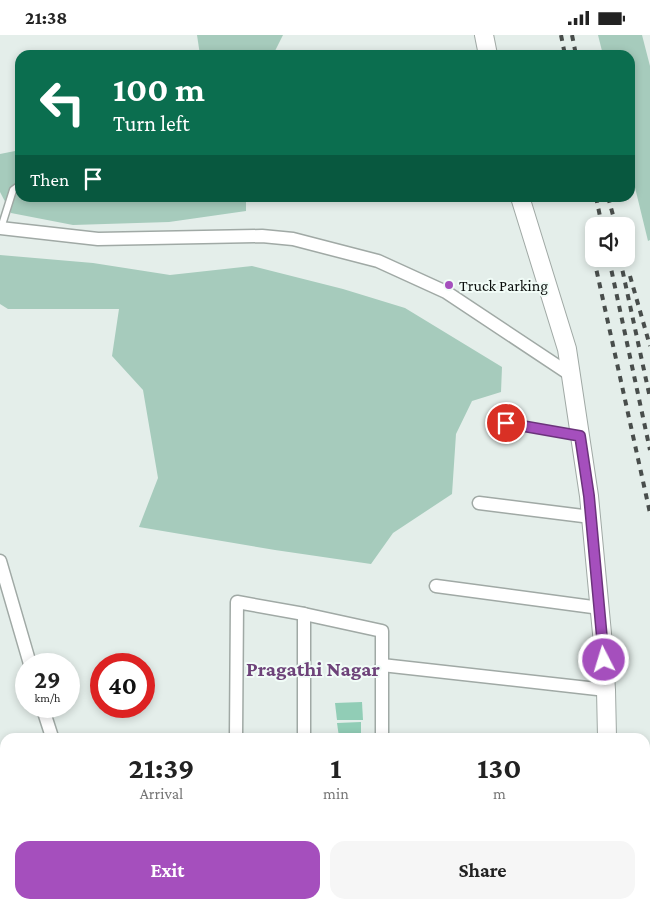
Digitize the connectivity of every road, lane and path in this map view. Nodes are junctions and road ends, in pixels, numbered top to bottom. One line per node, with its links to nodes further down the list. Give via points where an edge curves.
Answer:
1 (484, 35): 2 (street)
2 (487, 50)
3 (15, 189): 5 (lane)
4 (522, 202): 6 (street, via 567,349)
5 (1, 228): 6 (street, via 98,239 262,236 292,239 340,251 378,261 446,292)
6 (571, 375): 8 (street)
7 (506, 423): 8 (lane)
8 (580, 436): 10 (street)
9 (479, 503): 10 (street)
10 (591, 517): 13 (street)
11 (0, 561): 15 (street)
12 (436, 585): 13 (street)
13 (600, 608): 17 (street)
14 (304, 614): 16 (street, via 382,631); 20 (street, via 237,602); 21 (street)
15 (27, 653)
16 (382, 665): 17 (street); 22 (street)
17 (606, 690): 23 (street)
18 (46, 718): 19 (street)
19 (51, 733)
20 (236, 733)
21 (304, 733)
22 (382, 733)
23 (607, 733)

